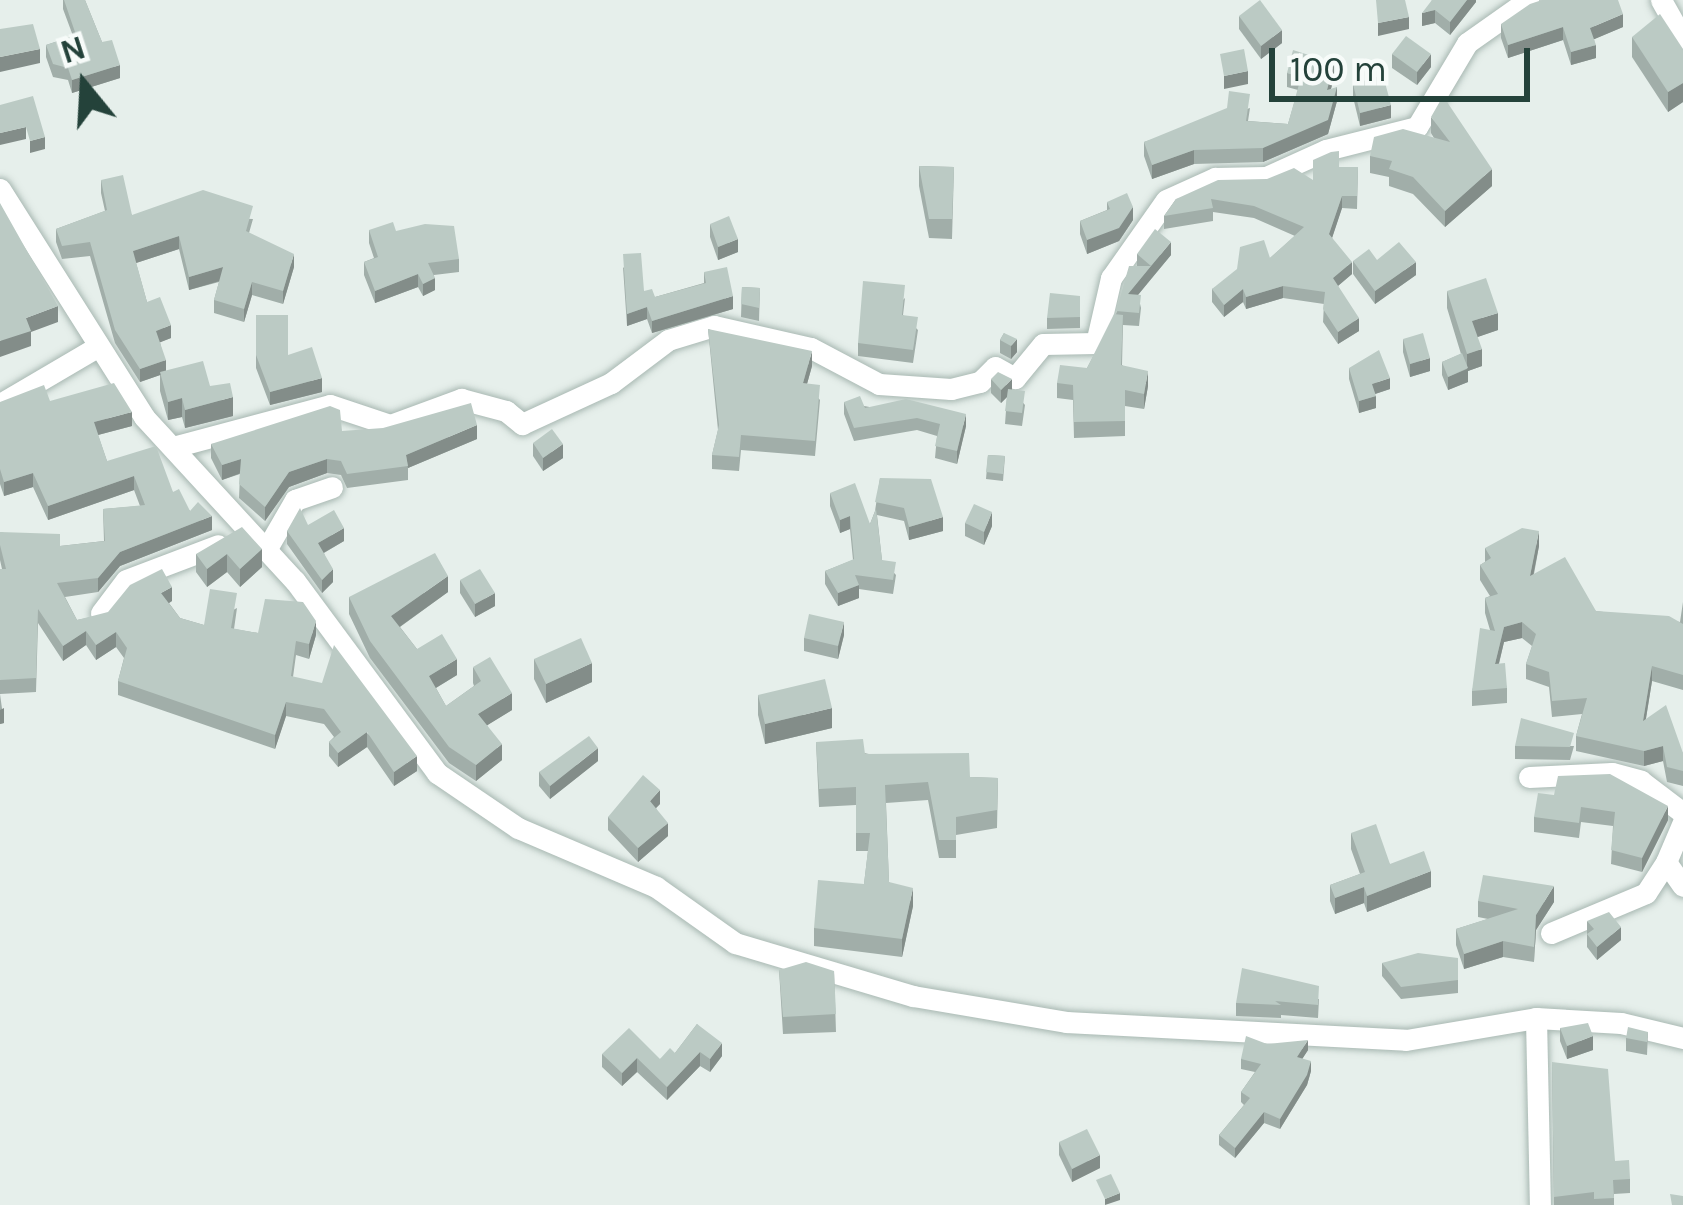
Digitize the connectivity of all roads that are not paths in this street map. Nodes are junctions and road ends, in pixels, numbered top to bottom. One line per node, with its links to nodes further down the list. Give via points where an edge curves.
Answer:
1 (1528, 0): 7 (street, via 1467,43 1417,127 1266,177 1215,178 1166,200 1111,278 1096,343 1043,344 1015,378 995,367 980,382 951,388 879,384 811,348 714,326 668,340 611,383 522,424 460,399 390,425 330,405)
2 (1661, 0): 3 (street)
3 (1683, 39)
4 (0, 189): 5 (street)
5 (98, 346): 6 (street); 7 (street, via 144,417)
6 (0, 404)
7 (177, 446): 9 (street)
8 (332, 487): 10 (street, via 295,500)
9 (242, 526): 10 (street); 11 (street, via 210,551 126,580)
10 (266, 550): 17 (street, via 377,700 457,790 518,828 656,887 749,949 913,996 1066,1022 1406,1040)
11 (101, 613)
12 (1529, 777): 13 (street, via 1612,772 1642,782)
13 (1683, 818): 14 (street)
14 (1666, 862): 15 (street); 16 (street, via 1639,897)
15 (1683, 886)
16 (1551, 933)
17 (1536, 1018): 18 (street, via 1621,1023); 19 (street)
18 (1683, 1038)
19 (1540, 1205)

